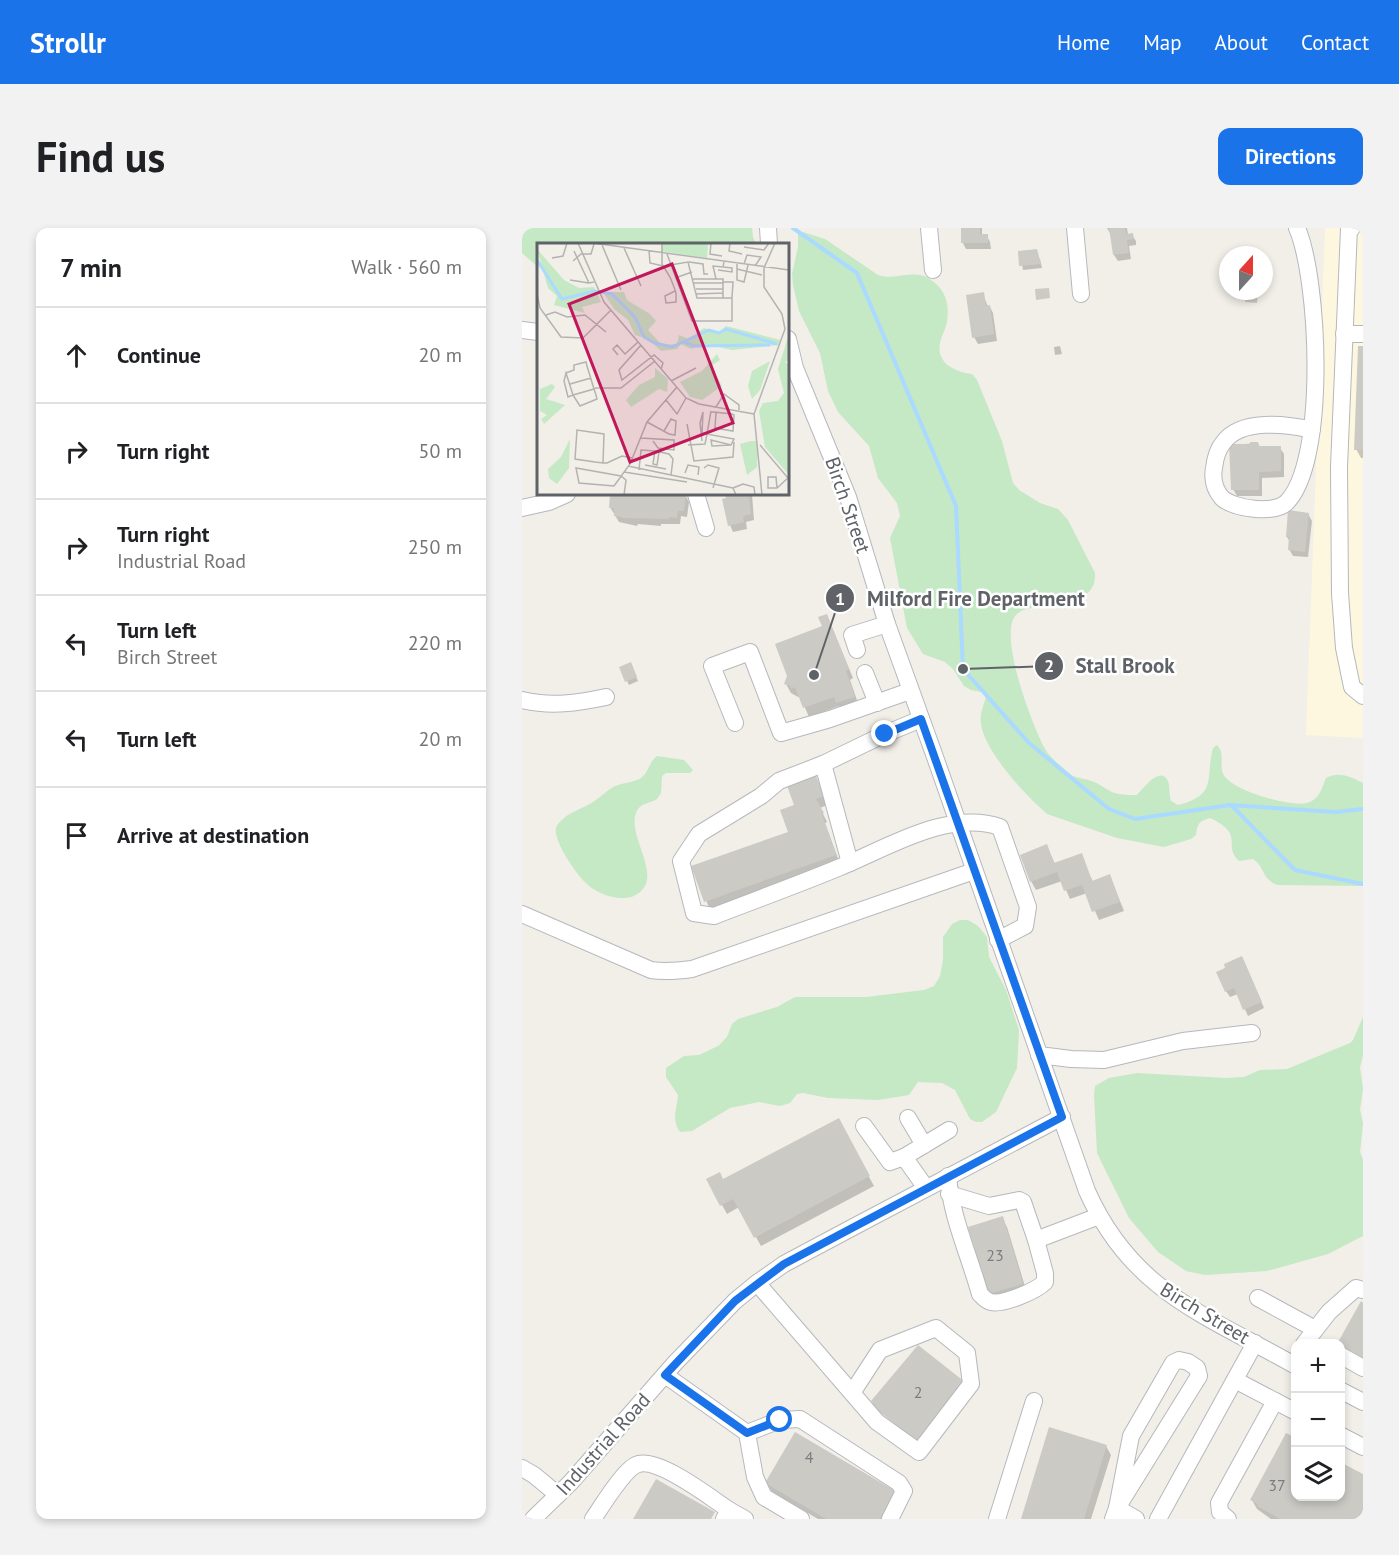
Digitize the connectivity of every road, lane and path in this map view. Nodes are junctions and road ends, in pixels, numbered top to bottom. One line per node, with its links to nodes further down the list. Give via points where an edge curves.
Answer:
1 (768, 228): 6 (street)
2 (929, 228): 7 (street)
3 (1075, 228): 8 (street)
4 (1297, 228): 15 (street, via 1314,310)
5 (1352, 228): 11 (street)
6 (769, 243)
7 (933, 270)
8 (1081, 294)
9 (522, 330): 10 (street)
10 (537, 332)
11 (1344, 334): 12 (street); 24 (street, via 1340,593 1352,687)
12 (1363, 334)
13 (789, 346): 14 (street, Birch Street)
14 (795, 388): 20 (street, Birch Street, via 848,497)
15 (1312, 430): 15 (street, via 1267,424 1230,435 1216,458 1216,489 1224,500 1242,507 1264,511 1286,504 1299,484)
16 (565, 495): 18 (street)
17 (696, 495): 19 (street)
18 (522, 508)
19 (706, 528)
20 (887, 624): 21 (street, via 852,635); 23 (street, Birch Street)
21 (857, 650)
22 (865, 673): 27 (street)
23 (910, 691): 27 (street); 28 (street, Birch Street)
24 (1363, 696)
25 (606, 697): 26 (street, via 572,704)
26 (522, 700)
27 (877, 704): 29 (street, via 782,732 750,652 712,666)
28 (921, 719): 30 (street); 31 (street, Birch Street)
29 (735, 723)
30 (823, 764): 32 (street); 32 (street, via 779,781 699,834 681,861 694,913 714,916)
31 (958, 824): 32 (street, via 918,832); 33 (street, Birch Street); 35 (street, via 1000,827 1028,907 1025,926)
32 (850, 863)
33 (974, 871): 34 (street, via 677,971 651,969); 35 (street, Birch Street)
34 (522, 914)
35 (998, 940): 37 (street, Birch Street)
36 (1252, 1033): 37 (street, via 1183,1041 1104,1060)
37 (1039, 1054): 38 (street, Birch Street)
38 (1062, 1117): 44 (street, Industrial Road); 47 (street, Birch Street)
39 (908, 1118): 42 (street)
40 (864, 1126): 43 (street, via 890,1162)
41 (949, 1130): 42 (street)
42 (924, 1145): 43 (street)
43 (904, 1157): 45 (street)
44 (948, 1176): 45 (street, Industrial Road); 46 (street)
45 (926, 1188): 49 (street, Industrial Road, via 784,1264)
46 (950, 1194): 48 (street, via 989,1206 1023,1202); 48 (street, via 980,1294 990,1302 999,1303 1030,1292 1045,1282)
47 (1099, 1216): 48 (street); 53 (street, Birch Street, via 1132,1262 1157,1286)
48 (1036, 1240)
49 (757, 1283): 57 (street, Industrial Road); 60 (street)
50 (1363, 1290): 52 (street, via 1356,1288 1329,1312)
51 (1258, 1298): 52 (street)
52 (1311, 1339)
53 (1255, 1343): 55 (street, Birch Street); 58 (street)
54 (1345, 1357): 56 (street)
55 (1291, 1360)
56 (1363, 1368)
57 (665, 1375): 65 (street); 69 (street, Industrial Road)
58 (1235, 1380): 62 (street); 79 (street)
59 (1345, 1392): 63 (street)
60 (852, 1393): 60 (street, via 876,1422 920,1452 971,1384 967,1353 936,1328 880,1350)
61 (1034, 1401): 77 (street)
62 (1275, 1401): 64 (street); 80 (street, via 1219,1503 1220,1512)
63 (1363, 1402)
64 (1291, 1409)
65 (747, 1433): 75 (street, via 755,1477 764,1497); 76 (street, via 780,1420 801,1419 899,1483 904,1491)
66 (1345, 1437): 67 (street)
67 (1363, 1447)
68 (522, 1468): 69 (street)
69 (558, 1495): 72 (street, Industrial Road)
70 (727, 1514): 73 (street, via 648,1462 628,1470); 74 (street)
71 (1115, 1514): 71 (street, via 1199,1376 1197,1368 1188,1362 1173,1363 1131,1436); 78 (street)
72 (533, 1519)
73 (592, 1519)
74 (745, 1519)
75 (801, 1519)
76 (890, 1519)
77 (997, 1519)
78 (1136, 1519)
79 (1158, 1519)
80 (1228, 1519)

